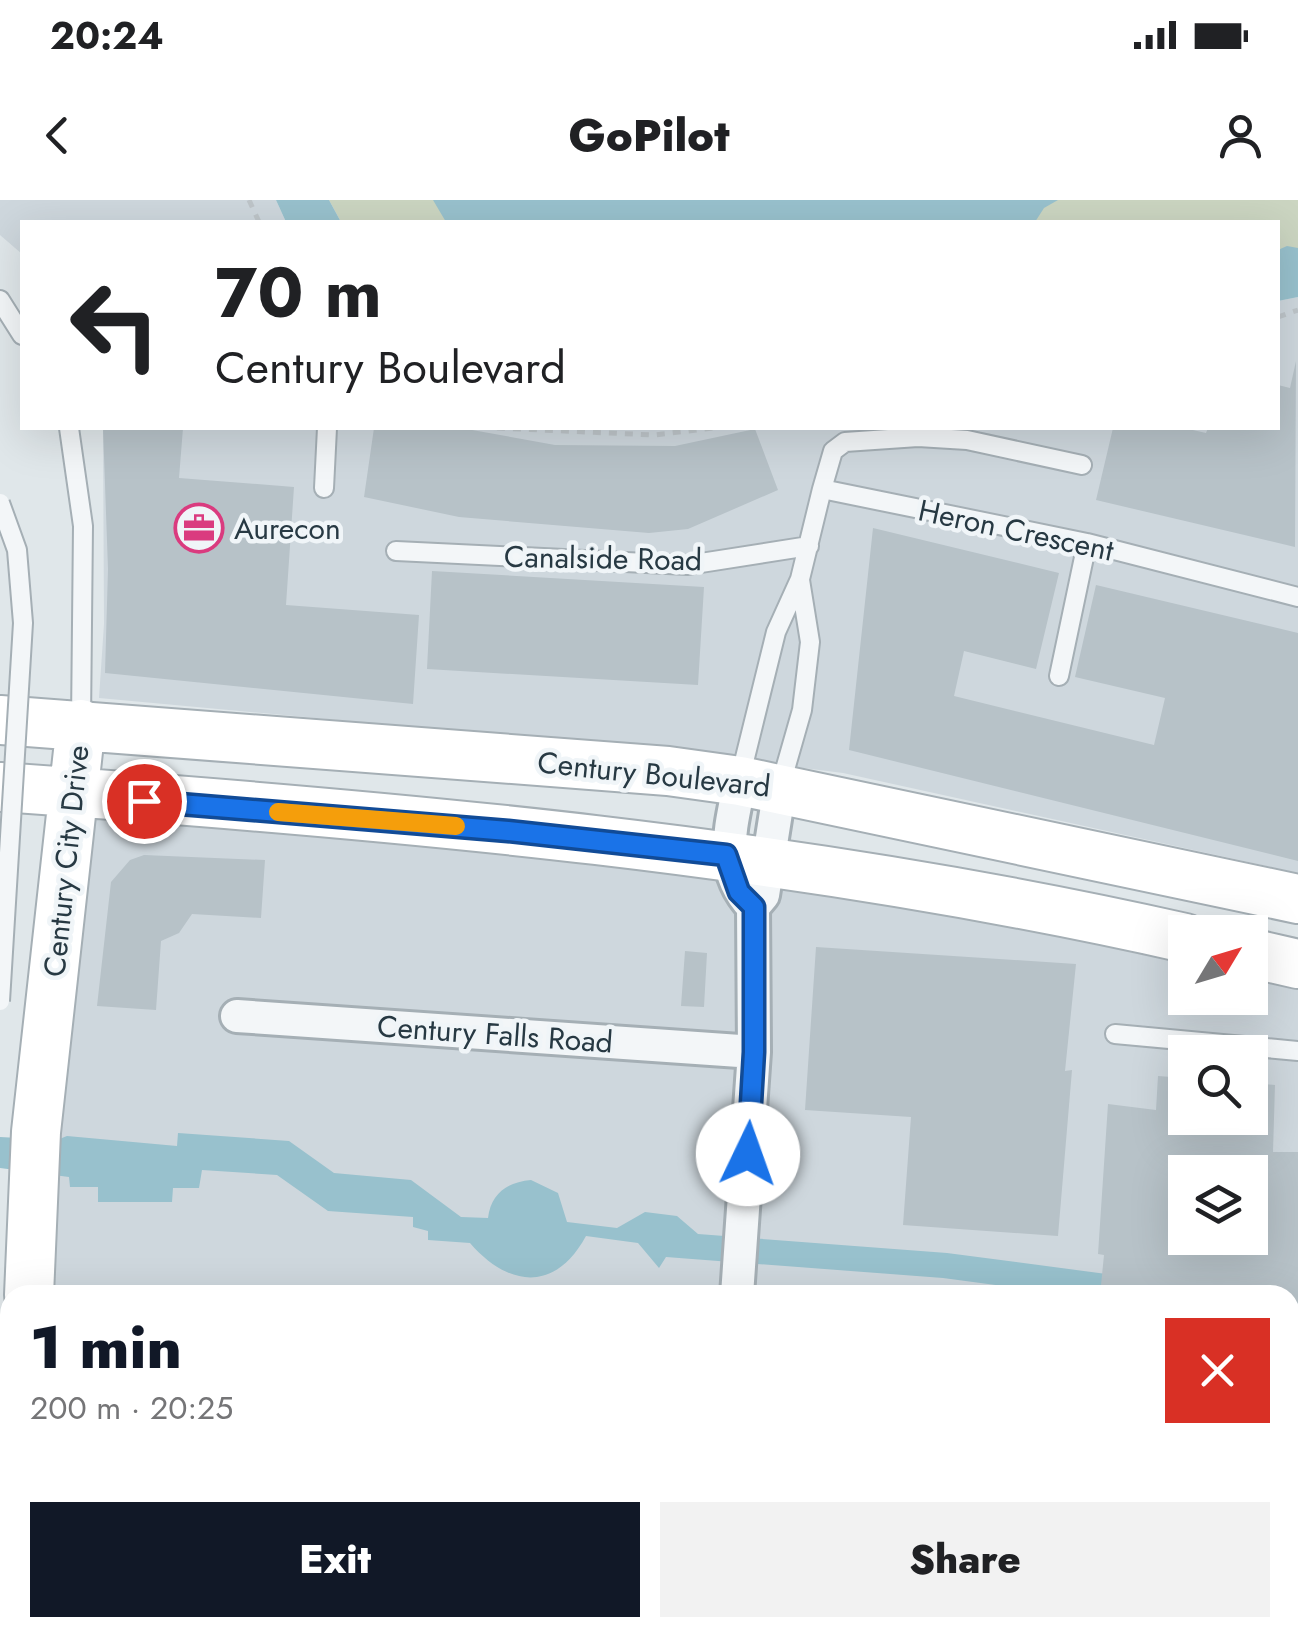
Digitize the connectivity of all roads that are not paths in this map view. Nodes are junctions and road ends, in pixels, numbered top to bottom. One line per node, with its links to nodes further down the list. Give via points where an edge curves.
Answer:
1 (69, 430): 14 (lane, Century City Drive, via 83,526)
2 (327, 430): 4 (lane)
3 (1082, 464): 5 (lane, via 936,437 844,442 832,451)
4 (324, 488)
5 (822, 489): 7 (lane, Heron Crescent); 8 (lane)
6 (0, 502): 23 (lane, bridge, via 17,550 24,624)
7 (1086, 544): 11 (lane, Heron Crescent); 12 (lane)
8 (808, 546): 9 (lane, Canalside Road, via 688,565); 10 (lane)
9 (396, 550)
10 (800, 580): 15 (lane, via 776,632); 15 (lane, via 810,642 802,710)
11 (1298, 597)
12 (1058, 676)
13 (0, 720): 14 (main road, Century Boulevard)
14 (81, 724): 15 (main road, Century Boulevard); 17 (main road, Century City Drive)
15 (760, 784): 18 (street); 19 (main road, Century Boulevard)
16 (0, 787): 17 (main road)
17 (74, 792): 18 (main road); 28 (main road, Century City Drive, via 36,1132)
18 (747, 858): 20 (main road); 27 (street, via 764,895 754,907)
19 (1298, 899)
20 (1168, 935)
21 (1268, 957): 22 (main road)
22 (1298, 964)
23 (0, 1000)
24 (237, 1016): 27 (street, Century Falls Road)
25 (1115, 1034): 26 (lane)
26 (1298, 1051)
27 (754, 1052): 29 (street)
28 (29, 1285)
29 (738, 1285)

